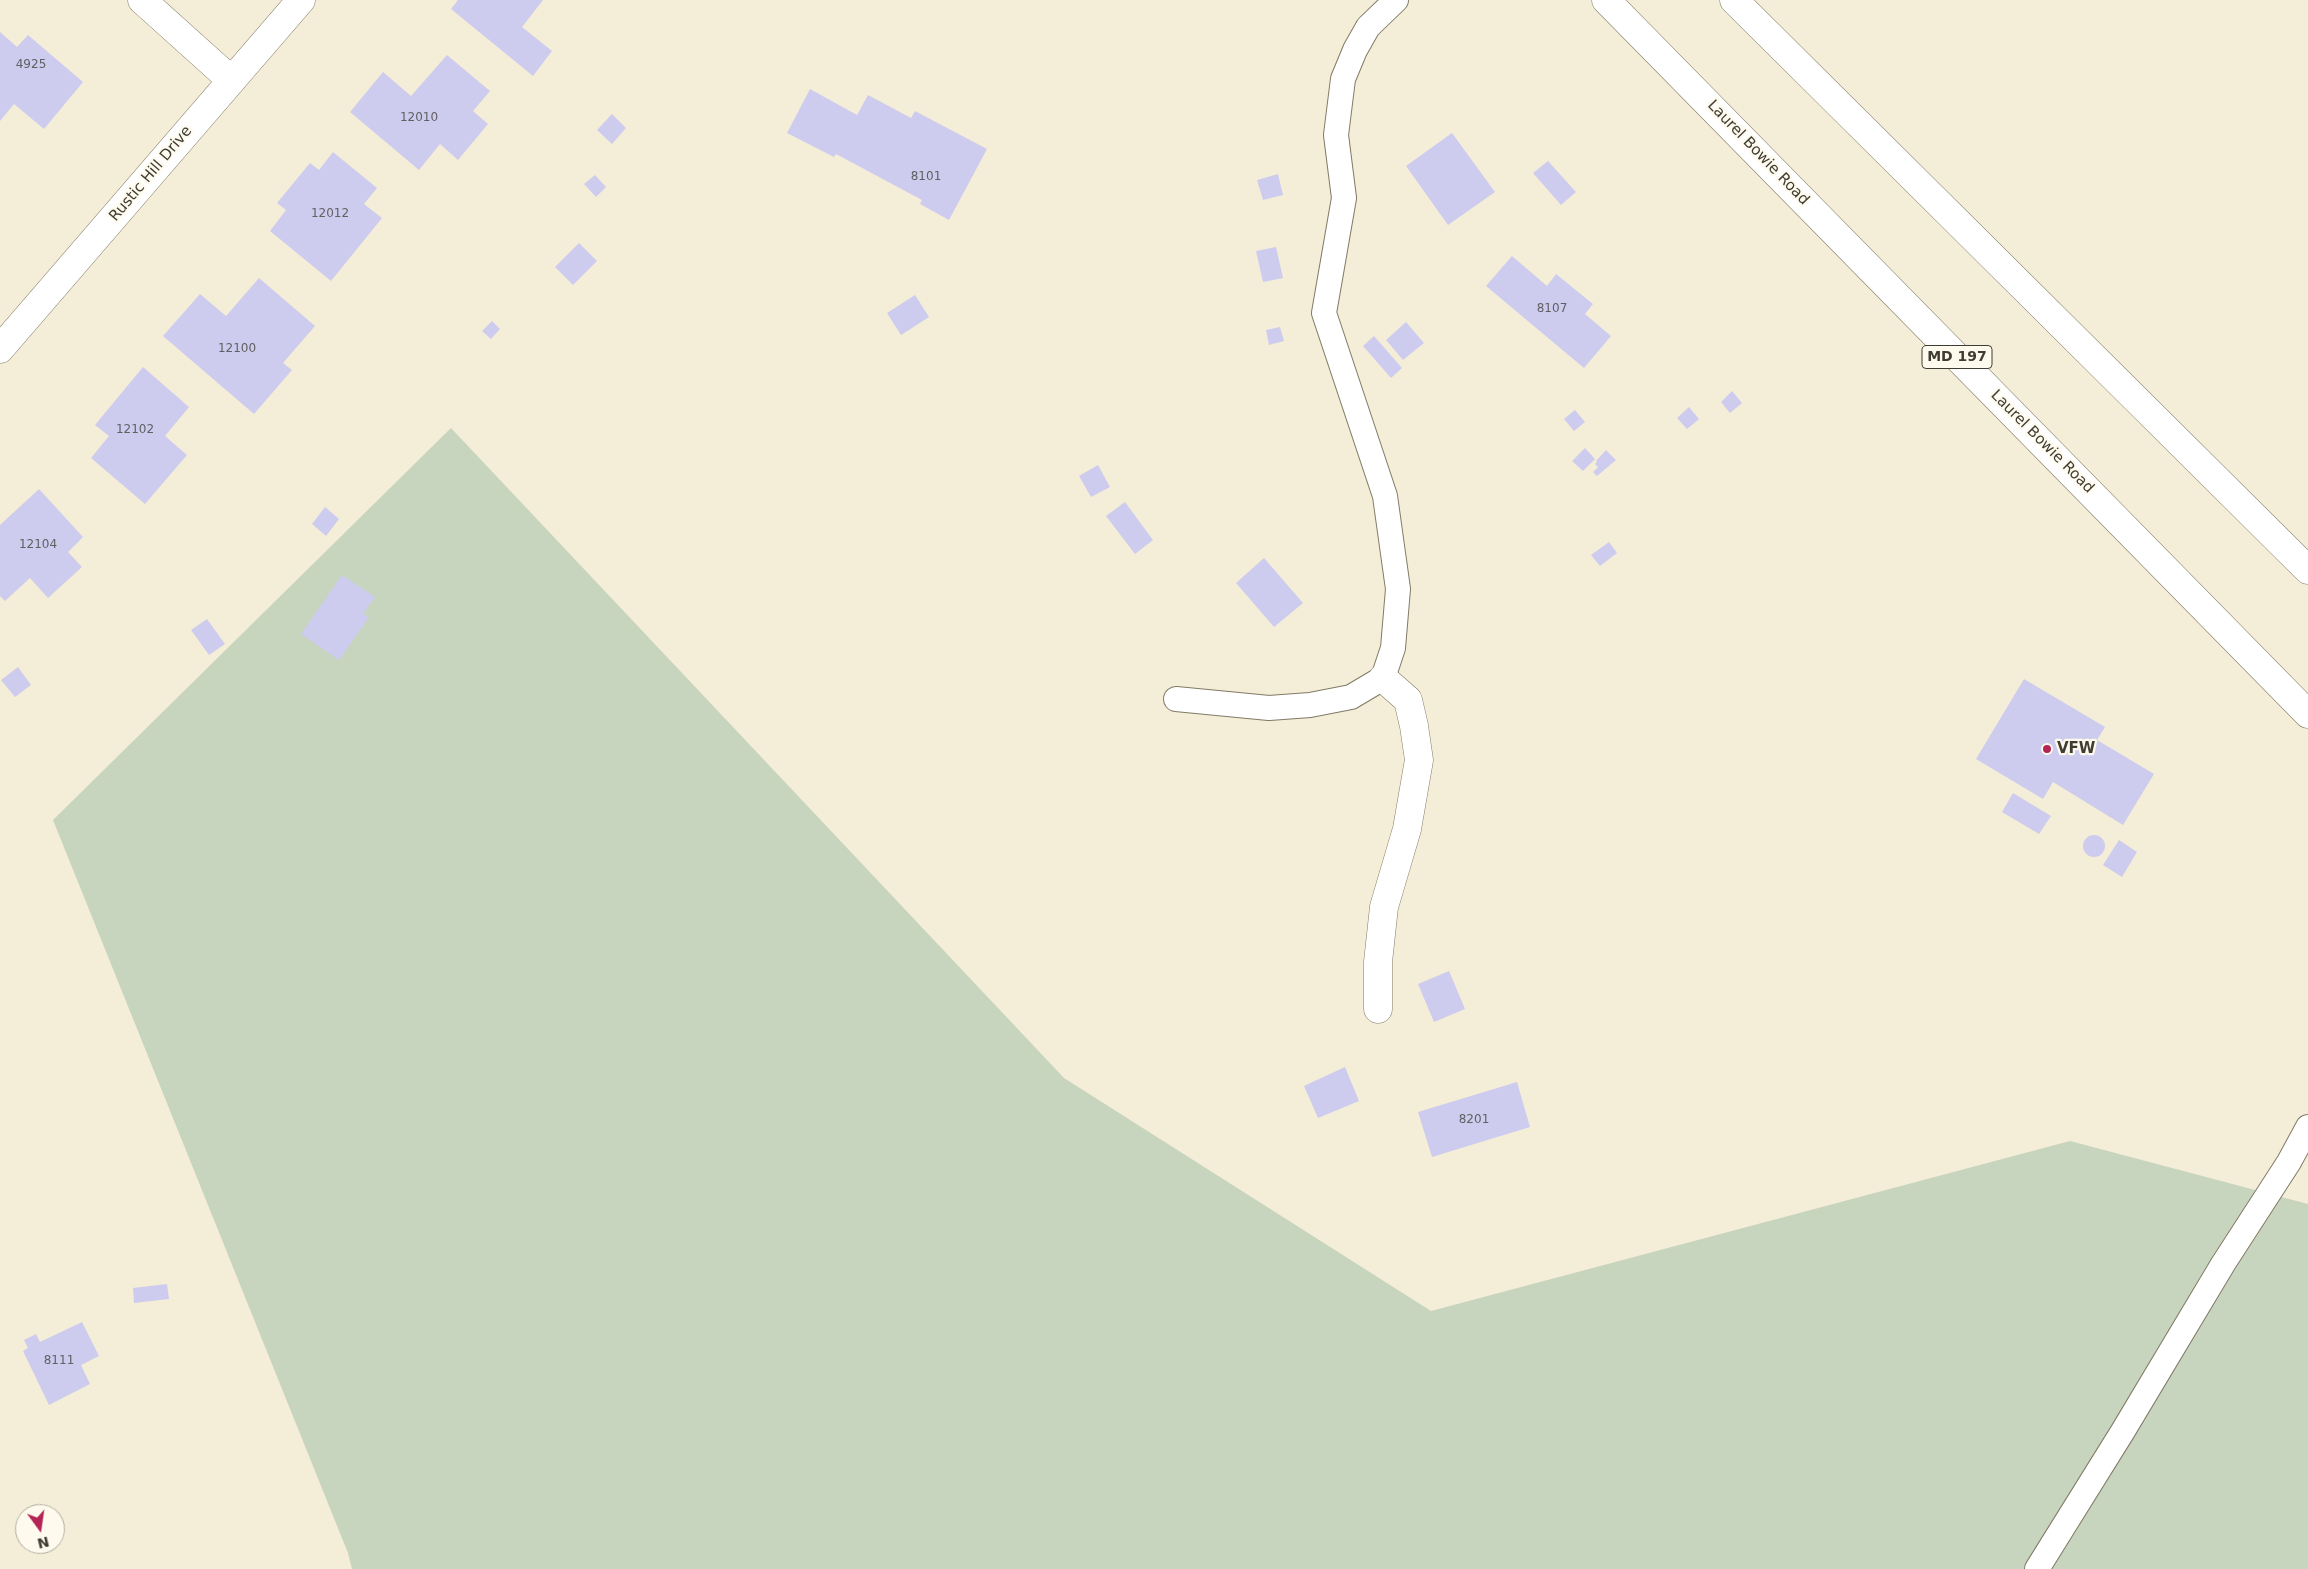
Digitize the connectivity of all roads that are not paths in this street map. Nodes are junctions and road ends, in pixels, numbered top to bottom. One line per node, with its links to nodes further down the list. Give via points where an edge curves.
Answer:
1 (142, 0): 6 (main road)
2 (301, 0): 6 (main road, Rustic Hill Drive)
3 (1396, 0): 9 (lane, via 1368,27 1343,79 1336,135 1344,198 1324,313 1385,496 1398,589 1393,648)
4 (1606, 0): 11 (main road, Laurel Bowie Road / MD 197)
5 (1734, 0): 8 (main road)
6 (231, 80): 7 (main road, Rustic Hill Drive)
7 (0, 348)
8 (2308, 570)
9 (1383, 678): 10 (lane, via 1351,697 1310,705 1269,708); 12 (main road, via 1408,700 1419,760 1407,829 1384,908 1378,962)
10 (1176, 699)
11 (2308, 714)
12 (1378, 1009)
13 (2308, 1127): 14 (lane)
14 (2037, 1569)

